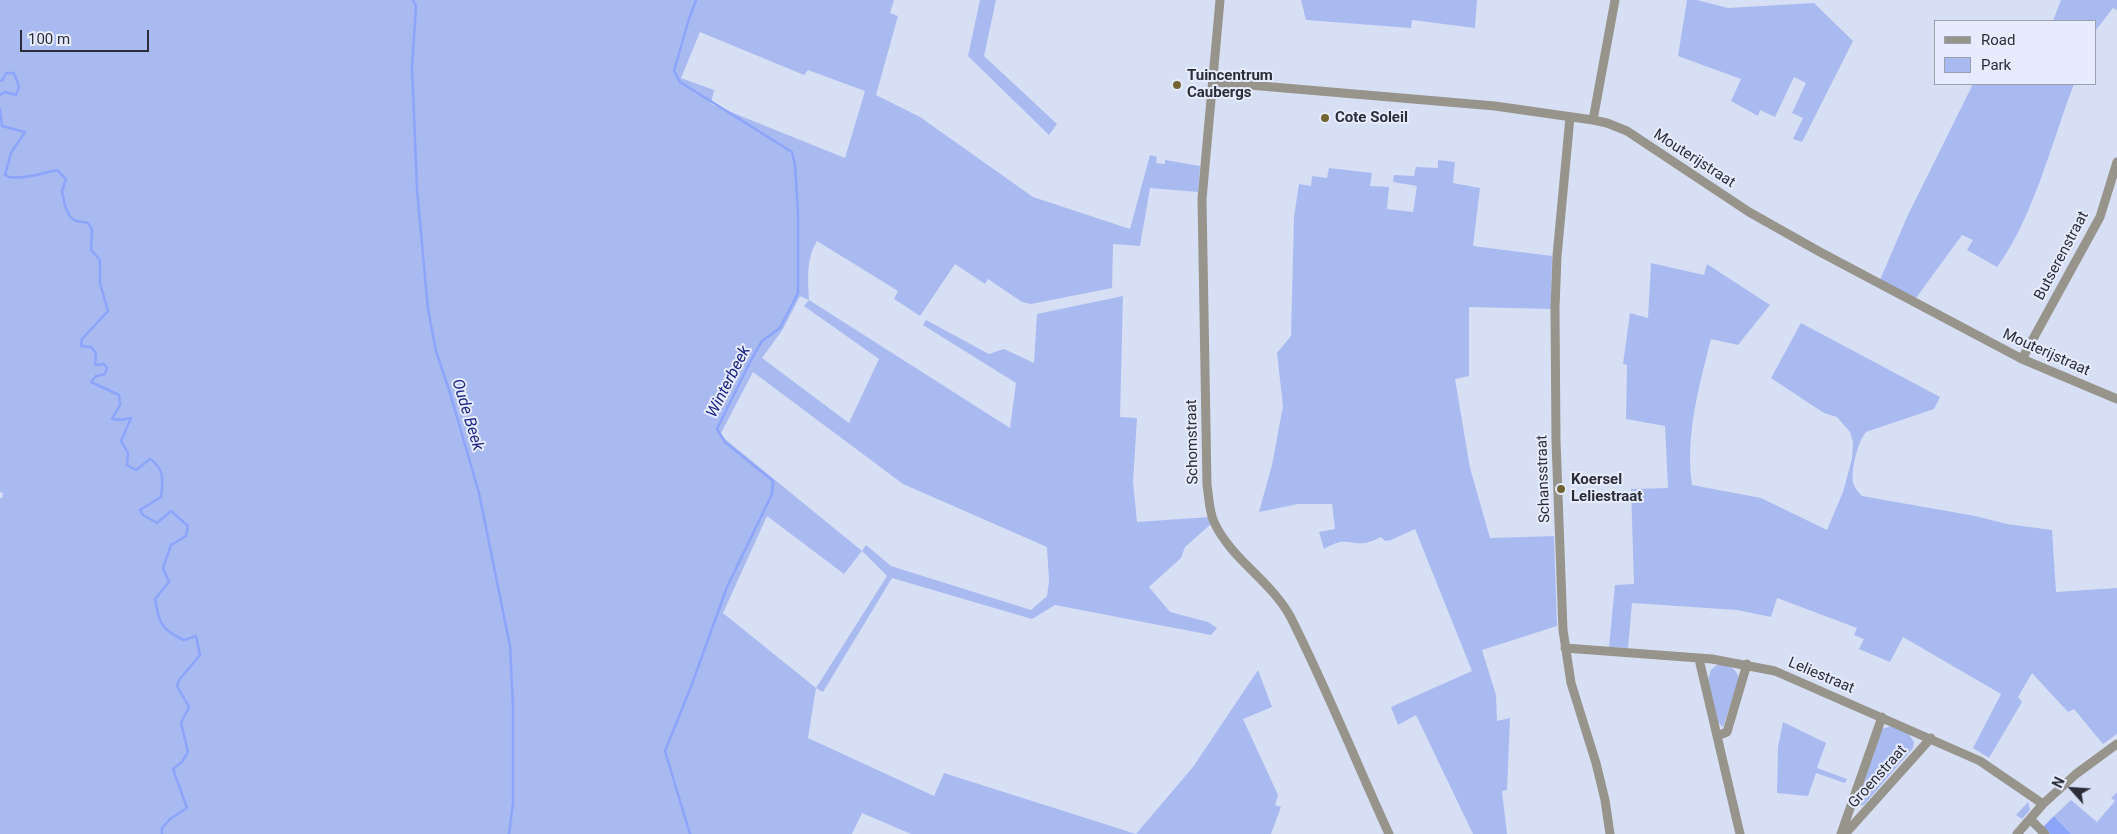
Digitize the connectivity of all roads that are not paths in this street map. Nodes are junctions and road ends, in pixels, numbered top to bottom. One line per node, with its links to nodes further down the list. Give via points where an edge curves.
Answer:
1 (1220, 0): 3 (street, Schomstraat)
2 (1615, 0): 5 (street)
3 (1214, 82): 4 (street, Mouterijstraat, via 1495,106); 18 (street, Schomstraat, via 1202,199 1207,485 1211,511 1225,539 1264,580 1289,615)
4 (1570, 118): 5 (street, Mouterijstraat); 9 (street, Schansstraat, via 1555,308 1557,477)
5 (1593, 120): 7 (street, Mouterijstraat, via 1627,131 1749,212)
6 (2117, 162): 7 (street, Butserenstraat, via 2100,217)
7 (2022, 359): 8 (street, Mouterijstraat)
8 (2117, 399)
9 (1565, 648): 10 (street, Leliestraat); 19 (street, Schansstraat, via 1605,800)
10 (1698, 659): 11 (street, Leliestraat); 13 (street)
11 (1746, 664): 12 (street, Leliestraat, via 1775,671); 13 (street, via 1727,732)
12 (1882, 717): 14 (street, Leliestraat); 21 (street, Groenstraat)
13 (1717, 736): 20 (street)
14 (1931, 738): 16 (street, Leliestraat, via 1980,760); 21 (street, Groenstraat)
15 (2117, 744): 16 (street, via 2076,774)
16 (2043, 804): 17 (street)
17 (2031, 820): 22 (street); 23 (street)
18 (1389, 834)
19 (1610, 834)
20 (1740, 834)
21 (1843, 834)
22 (2017, 834)
23 (2045, 834)

